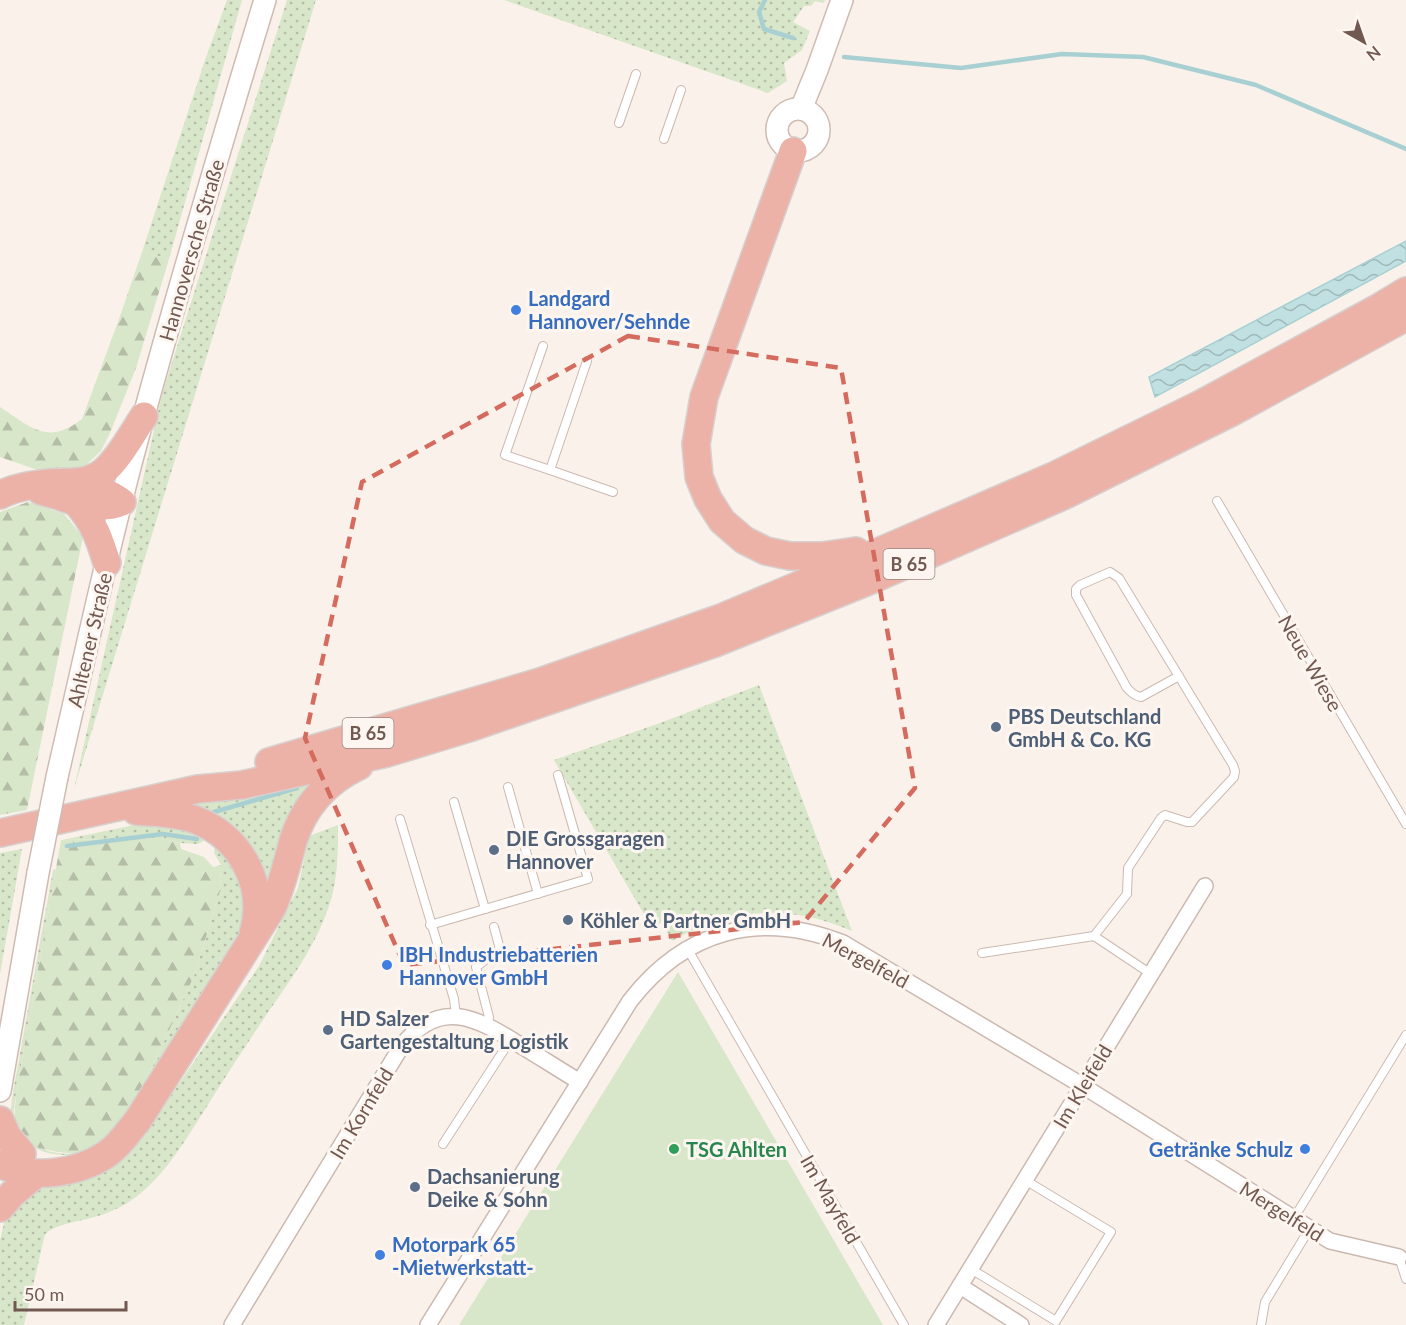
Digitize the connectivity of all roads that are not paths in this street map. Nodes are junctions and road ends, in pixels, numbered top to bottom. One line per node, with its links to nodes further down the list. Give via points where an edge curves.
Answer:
1 (265, 0): 12 (street, Hannoversche Straße)
2 (842, 0): 7 (street, via 801,109 816,120 817,139 811,147)
3 (636, 74): 5 (lane)
4 (681, 90): 6 (lane)
5 (619, 123)
6 (664, 139)
7 (793, 152): 19 (highway, via 704,397 696,444 699,477 722,521 744,540 766,551 822,556)
8 (1406, 291): 19 (highway, B 65, via 1189,410 1056,475)
9 (1406, 317): 22 (highway, B 65, via 1232,412 1062,496 871,580 715,643)
10 (543, 346): 13 (lane, via 505,455)
11 (587, 362): 13 (lane)
12 (144, 416): 14 (highway, via 105,471); 18 (street, Hannoversche Straße)
13 (550, 470): 15 (lane)
14 (74, 492): 16 (highway, via 50,483 16,488); 18 (highway, via 106,493); 20 (highway, via 93,523)
15 (613, 492)
16 (0, 495)
17 (1217, 501): 29 (lane, Neue Wiese)
18 (122, 502): 20 (street, Ahltener Straße)
19 (892, 546): 25 (highway, B 65, via 721,618 540,682 240,771)
20 (106, 564): 47 (street, Ahltener Straße, bridge, via 57,777)
21 (1179, 676): 21 (lane, via 1119,578 1110,572 1076,589 1131,693 1141,697); 36 (lane, via 1233,765 1234,777 1192,822 1165,815 1161,818 1128,868 1127,894)
22 (387, 753): 25 (highway, B 65, via 242,785); 37 (highway, via 344,773 314,800 299,825 277,898)
23 (558, 775): 32 (lane, via 588,879)
24 (507, 787): 32 (lane)
25 (198, 789): 27 (highway, B 65)
26 (454, 801): 33 (lane)
27 (114, 808): 30 (highway, B 65); 37 (highway, via 195,819 230,842 246,864 255,889 257,915)
28 (400, 819): 34 (lane)
29 (1406, 824)
30 (0, 833)
31 (1205, 886): 40 (street, Im Kleifeld)
32 (538, 894): 33 (lane)
33 (485, 909): 34 (lane)
34 (430, 925): 41 (lane)
35 (494, 927): 42 (lane, via 500,949 476,967)
36 (1094, 936): 39 (lane); 40 (lane)
37 (251, 940): 50 (highway, via 122,1141 106,1155 72,1170)
38 (687, 948): 45 (street, Mergelfeld, via 663,965 630,1001); 46 (street, Mergelfeld, via 748,928 787,927 825,936 860,952); 61 (lane, Im Mayfeld)
39 (982, 953)
40 (1151, 974): 46 (street, Im Kleifeld)
41 (456, 1016): 42 (street, Im Kornfeld); 59 (street, Im Kornfeld, via 424,1024 401,1047)
42 (488, 1026): 44 (street, Im Kornfeld)
43 (1406, 1035): 53 (lane)
44 (511, 1039): 45 (street, Im Kornfeld); 49 (lane)
45 (580, 1082): 60 (street, Mergelfeld)
46 (1083, 1086): 51 (street, Im Kleifeld); 53 (street, Mergelfeld)
47 (0, 1091)
48 (0, 1120): 50 (highway)
49 (444, 1144)
50 (14, 1161): 52 (highway, via 12,1194)
51 (1025, 1180): 56 (street, Im Kleifeld); 56 (lane, via 1111,1232 1056,1321)
52 (0, 1208)
53 (1294, 1218): 54 (street, Mergelfeld)
54 (1310, 1228): 55 (street, Mergelfeld, via 1330,1241); 64 (lane, via 1264,1302)
55 (1399, 1257): 57 (lane)
56 (971, 1269): 58 (street, Im Kleifeld)
57 (1406, 1279)
58 (960, 1286): 62 (street, Im Kleifeld); 63 (street)
59 (232, 1325)
60 (428, 1325)
61 (904, 1325)
62 (936, 1325)
63 (1021, 1325)
64 (1261, 1325)

